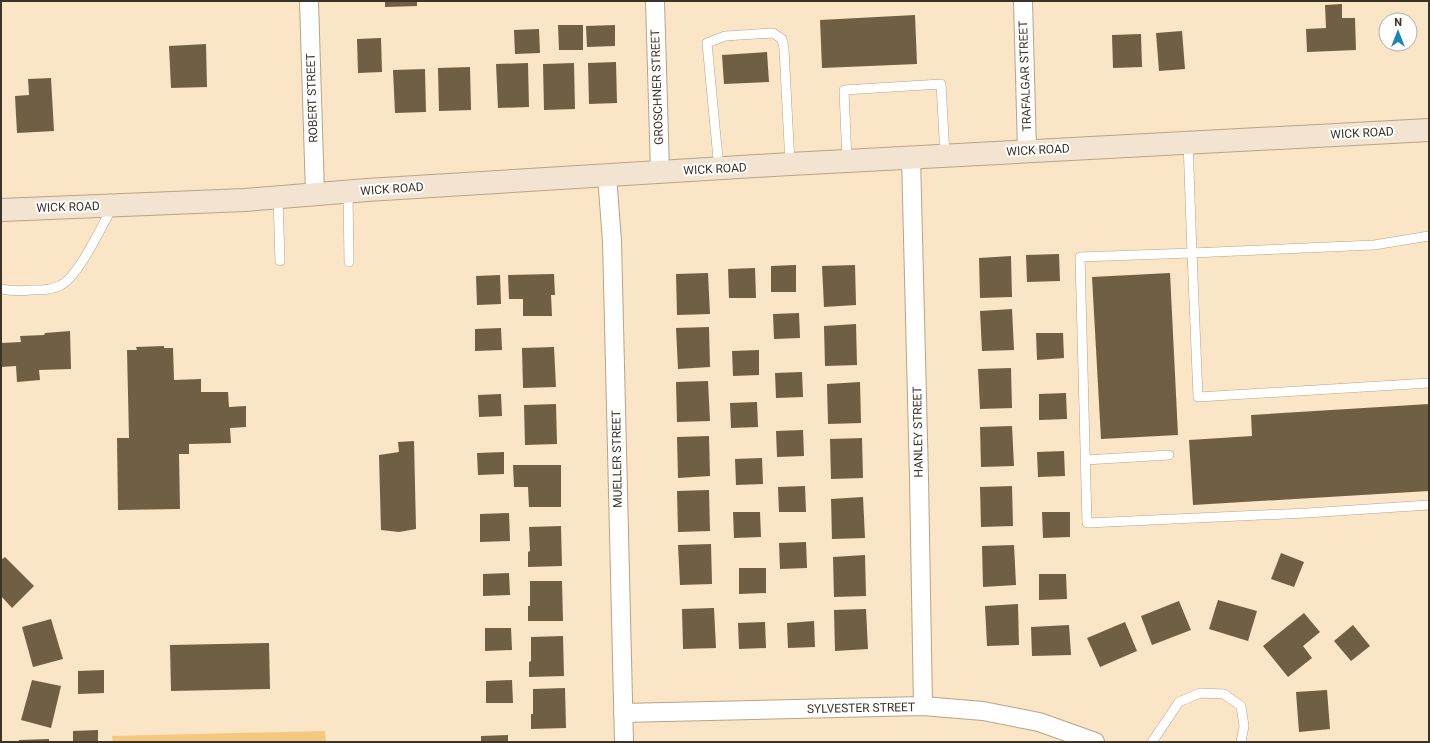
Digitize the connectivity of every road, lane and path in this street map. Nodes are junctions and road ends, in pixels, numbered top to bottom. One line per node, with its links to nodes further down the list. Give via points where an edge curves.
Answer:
1 (309, 1): 15 (street, ROBERT STREET)
2 (655, 1): 12 (street, GROSCHNER STREET)
3 (1023, 1): 6 (street, TRAFALGAR STREET)
4 (1429, 130): 5 (street, WICK ROAD)
5 (1188, 142): 6 (street, WICK ROAD); 20 (lane)
6 (1027, 151): 7 (street, WICK ROAD)
7 (945, 155): 8 (street, WICK ROAD); 9 (lane, via 941,84 844,90)
8 (911, 157): 9 (street, WICK ROAD); 28 (street, HANLEY STREET)
9 (847, 161): 10 (street, WICK ROAD)
10 (790, 164): 11 (street, WICK ROAD); 11 (lane, via 782,39 773,33 766,33 725,36 707,43)
11 (719, 169): 12 (street, WICK ROAD)
12 (660, 172): 13 (street, WICK ROAD)
13 (608, 176): 14 (street, WICK ROAD); 29 (street, MUELLER STREET, via 612,241)
14 (348, 192): 15 (street, WICK ROAD); 22 (lane)
15 (315, 194): 16 (street, WICK ROAD)
16 (278, 198): 17 (street, WICK ROAD); 21 (lane)
17 (113, 206): 18 (street, WICK ROAD); 23 (lane, via 90,248 63,284 51,290 20,291)
18 (1, 210)
19 (1429, 236): 20 (lane, via 1374,245)
20 (1192, 253): 24 (lane, via 1198,397); 26 (lane, via 1080,257)
21 (280, 261)
22 (349, 262)
23 (1, 288)
24 (1429, 383)
25 (1169, 456): 26 (lane)
26 (1085, 460): 27 (lane, via 1087,523)
27 (1429, 505)
28 (923, 706): 29 (street, SYLVESTER STREET); 31 (street, SYLVESTER STREET, via 983,711 1039,722)
29 (623, 713): 30 (street, MUELLER STREET)
30 (624, 742)
31 (1095, 742)
32 (1152, 742): 33 (lane, via 1179,702 1200,693 1224,694 1241,706 1244,726)
33 (1241, 742)

